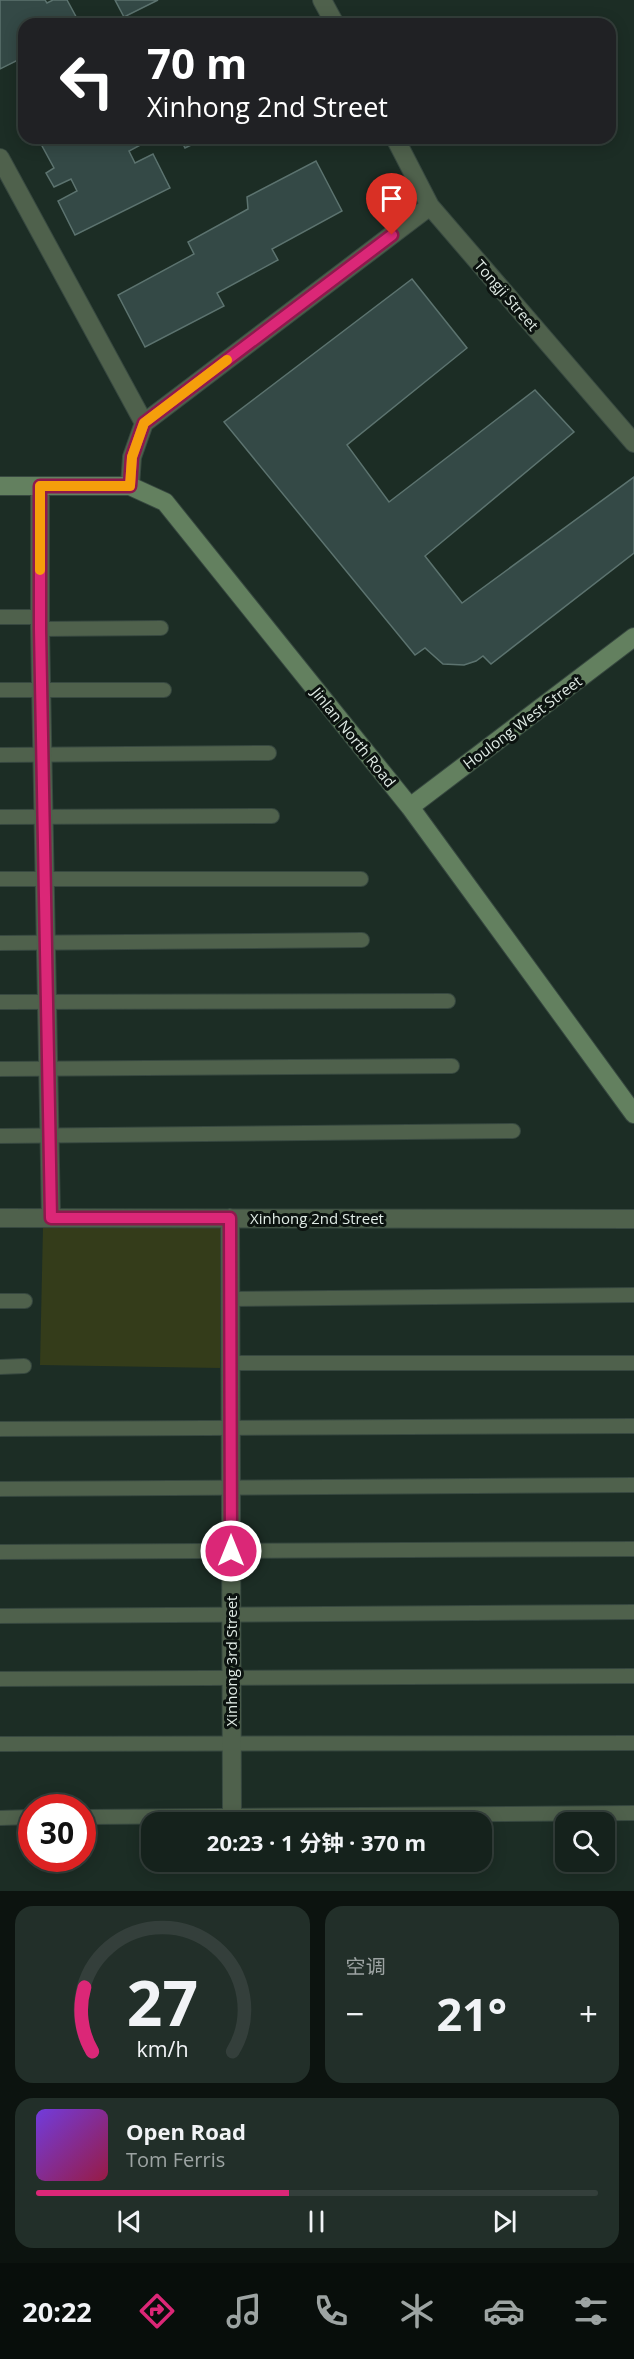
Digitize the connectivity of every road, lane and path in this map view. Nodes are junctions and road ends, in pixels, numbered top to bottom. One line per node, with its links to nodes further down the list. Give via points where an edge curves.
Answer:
1 (322, 0): 2 (street)
2 (332, 18)
3 (397, 144): 5 (street, Tongji Street)
4 (0, 158): 6 (street)
5 (430, 206): 6 (street); 7 (street, Tongji Street)
6 (144, 423): 10 (street, via 132,457)
7 (634, 443)
8 (0, 486): 9 (street, Jinlan North Road)
9 (40, 486): 10 (street, Jinlan North Road); 12 (street)
10 (130, 486): 21 (street, Jinlan North Road, via 165,502)
11 (0, 617): 12 (lane)
12 (40, 623): 13 (lane); 16 (street)
13 (161, 628)
14 (634, 637): 21 (street, Houlong West Street)
15 (0, 690): 16 (lane)
16 (41, 690): 17 (lane); 19 (street)
17 (164, 690)
18 (269, 753): 19 (lane)
19 (42, 754): 20 (lane); 24 (street)
20 (0, 755)
21 (410, 807): 37 (street, Jinlan North Road)
22 (272, 816): 24 (lane)
23 (0, 817): 24 (lane)
24 (44, 817): 26 (street)
25 (0, 879): 26 (lane)
26 (45, 879): 27 (lane); 30 (street)
27 (361, 879)
28 (362, 940): 30 (lane)
29 (0, 943): 30 (lane)
30 (46, 943): 31 (street)
31 (47, 1001): 32 (lane); 33 (lane); 36 (street)
32 (448, 1001)
33 (0, 1002)
34 (452, 1066): 36 (lane)
35 (0, 1069): 36 (lane)
36 (48, 1069): 40 (street)
37 (634, 1114)
38 (513, 1131): 40 (lane)
39 (0, 1136): 40 (lane)
40 (49, 1136): 42 (street)
41 (0, 1218): 42 (street, Xinhong 2nd Street)
42 (51, 1218): 43 (street, Xinhong 2nd Street)
43 (230, 1218): 44 (street, Xinhong 2nd Street); 46 (street, Xinhong 3rd Street)
44 (634, 1219)
45 (634, 1295): 46 (lane)
46 (230, 1299): 49 (street, Xinhong 3rd Street)
47 (0, 1301): 48 (lane)
48 (25, 1301)
49 (231, 1363): 50 (lane); 54 (street, Xinhong 3rd Street)
50 (634, 1363)
51 (0, 1366): 52 (lane)
52 (24, 1366)
53 (634, 1426): 54 (lane)
54 (231, 1428): 55 (lane); 57 (street, Xinhong 3rd Street)
55 (0, 1429)
56 (634, 1485): 57 (lane)
57 (231, 1488): 58 (lane); 60 (street, Xinhong 3rd Street)
58 (0, 1489)
59 (634, 1549): 60 (lane)
60 (231, 1551): 61 (lane); 63 (street, Xinhong 3rd Street)
61 (0, 1552)
62 (634, 1612): 63 (lane)
63 (231, 1614): 64 (lane); 66 (street, Xinhong 3rd Street)
64 (0, 1616)
65 (634, 1676): 66 (lane)
66 (232, 1678): 67 (lane); 68 (street, Xinhong 3rd Street)
67 (0, 1679)
68 (232, 1743): 69 (lane); 70 (lane); 71 (street, Xinhong 3rd Street)
69 (634, 1743)
70 (0, 1744)
71 (232, 1812)
72 (634, 1814): 73 (lane)
73 (492, 1815)
74 (18, 1817): 77 (lane)
75 (96, 1817): 76 (lane)
76 (141, 1817)
77 (0, 1818)

